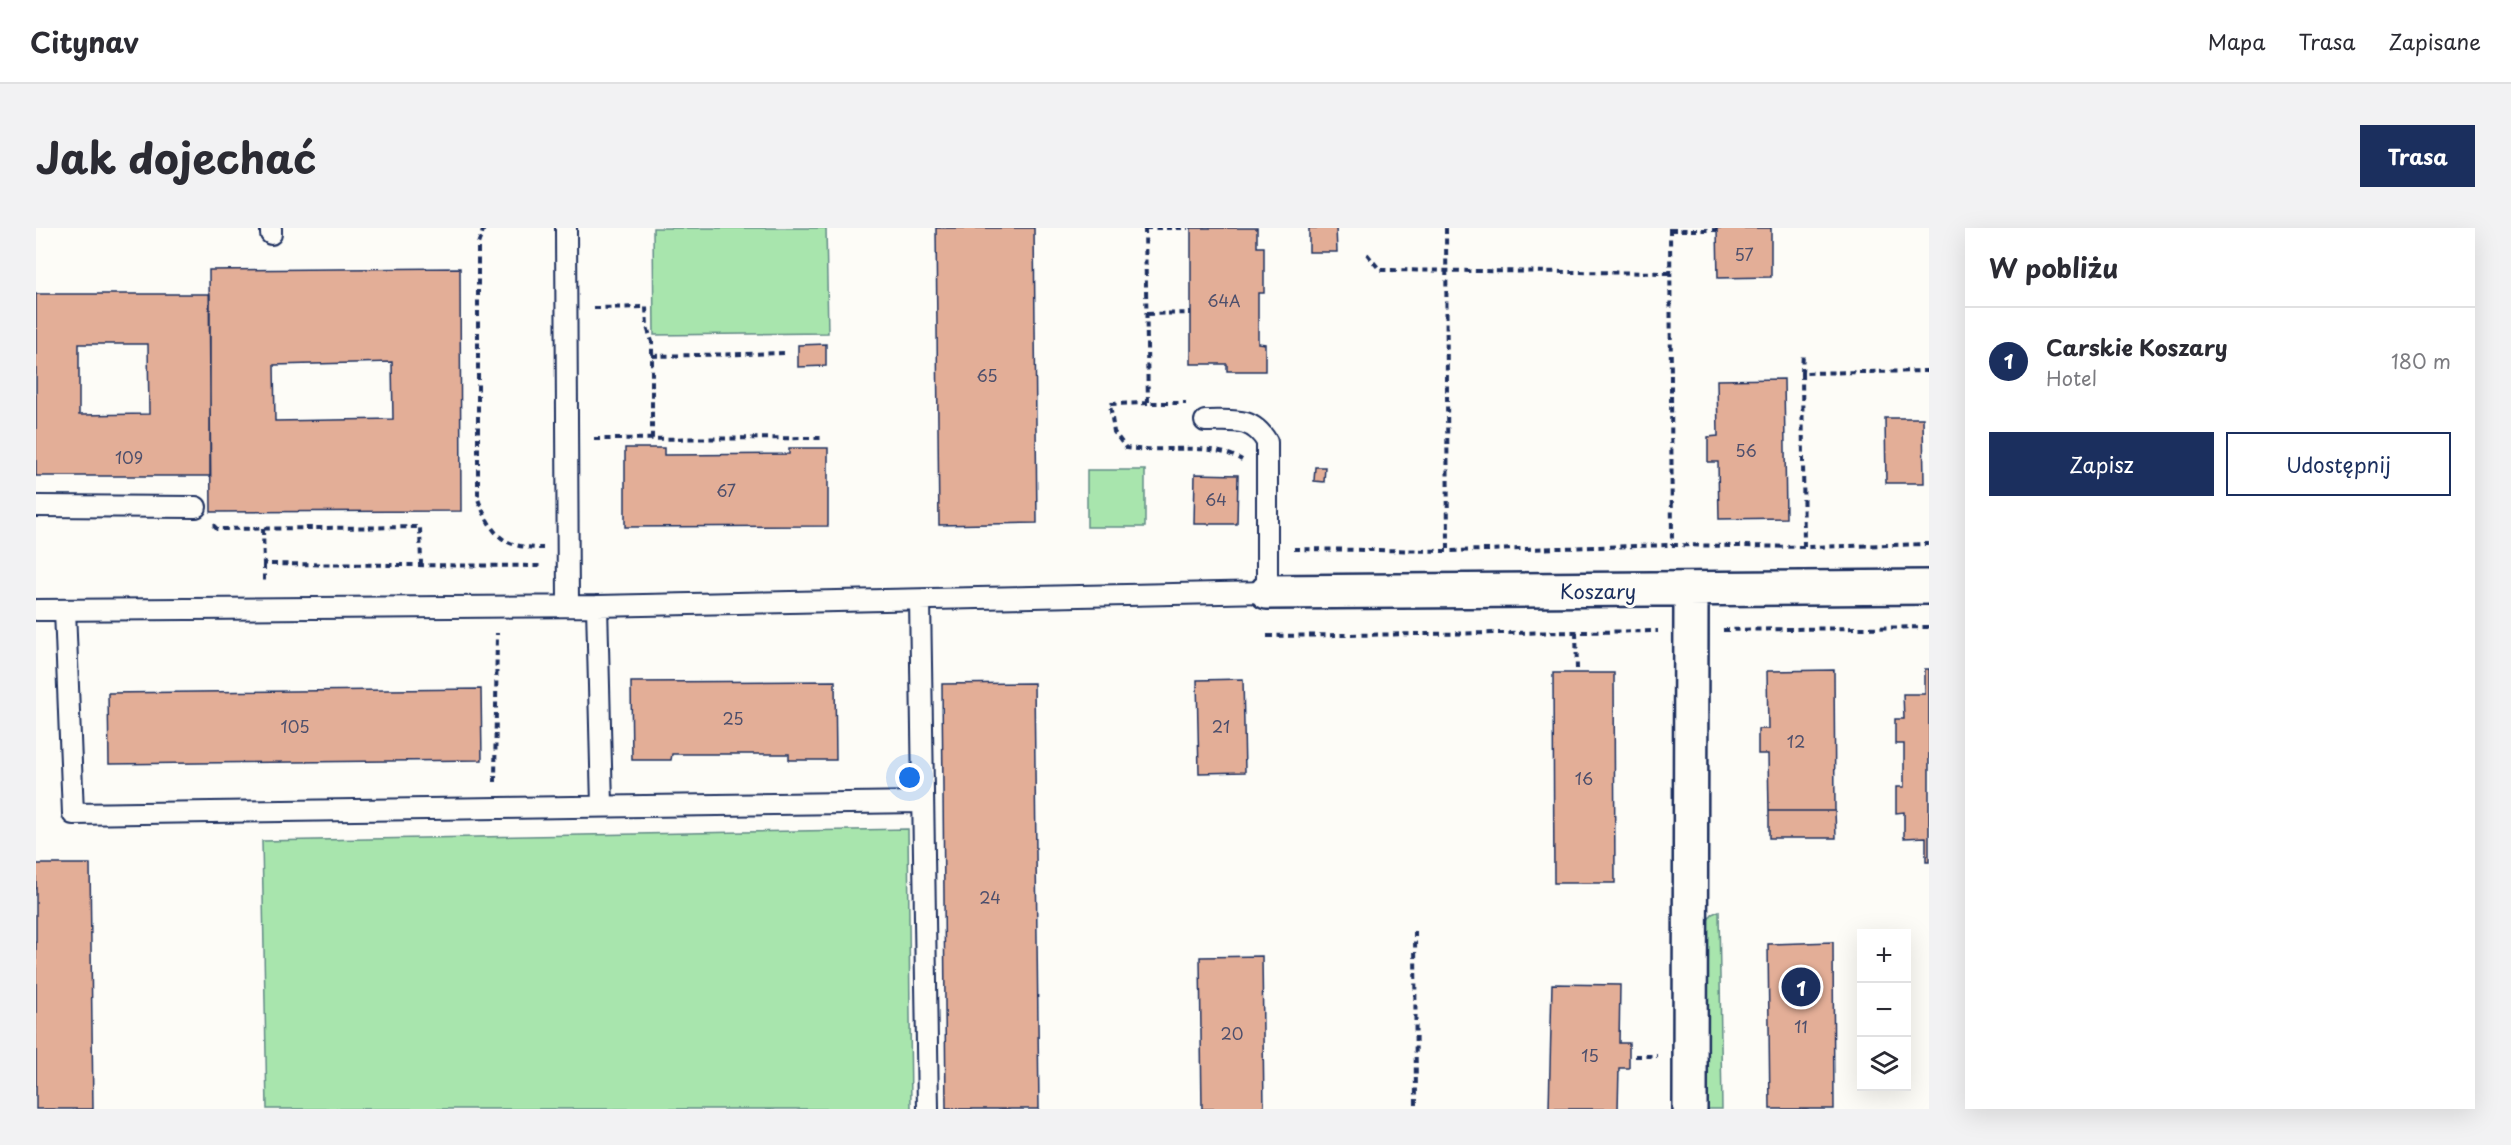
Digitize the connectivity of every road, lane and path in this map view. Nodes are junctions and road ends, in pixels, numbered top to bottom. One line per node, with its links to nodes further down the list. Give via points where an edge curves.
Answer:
1 (484, 228): 31 (path, via 478,244 478,499 488,525 507,543 531,548)
2 (566, 228): 11 (lane)
3 (1145, 228): 4 (path)
4 (1188, 228)
5 (1446, 228): 9 (path)
6 (1670, 229): 7 (path); 10 (path)
7 (1717, 231)
8 (1367, 254): 9 (path, via 1380,270)
9 (1447, 270): 10 (path); 33 (path)
10 (1670, 273): 29 (path)
11 (566, 308): 16 (path, via 646,307); 23 (lane)
12 (1191, 313): 13 (path)
13 (1147, 314)
14 (1803, 352): 18 (path)
15 (788, 353): 16 (path)
16 (652, 356): 21 (path)
17 (1929, 371): 18 (path)
18 (1803, 373): 30 (path)
19 (1148, 403): 24 (path, via 1110,404 1114,432 1126,448 1229,453 1243,461)
20 (1206, 421): 32 (lane, via 1250,423 1267,442)
21 (652, 438): 22 (path); 23 (path)
22 (824, 438)
23 (567, 439): 31 (lane)
24 (1245, 469)
25 (36, 506): 26 (lane)
26 (196, 507): 27 (path, via 217,529)
27 (263, 528): 34 (path, via 264,564); 34 (path, via 420,527)
28 (1929, 544): 30 (path)
29 (1672, 545): 30 (path); 33 (path)
30 (1804, 547)
31 (568, 548): 41 (lane)
32 (1268, 549): 33 (path); 38 (lane)
33 (1448, 551)
34 (421, 565): 35 (path, via 543,566)
35 (543, 577)
36 (1929, 587): 37 (street, Koszary)
37 (1690, 591): 38 (street, Koszary); 46 (street)
38 (1267, 592): 39 (lane)
39 (920, 600): 42 (lane); 50 (lane)
40 (498, 606): 41 (lane); 44 (lane); 52 (path)
41 (568, 606): 42 (lane)
42 (597, 606): 51 (lane)
43 (36, 610): 44 (lane)
44 (65, 610): 52 (lane, via 73,814)
45 (1929, 627): 46 (path)
46 (1690, 630): 47 (path); 56 (street)
47 (1576, 632): 48 (path); 49 (path)
48 (1268, 636)
49 (1577, 669)
50 (923, 802): 51 (lane); 54 (lane)
51 (602, 805): 52 (lane)
52 (494, 807)
53 (1415, 931): 55 (path)
54 (928, 1109)
55 (1416, 1109)
56 (1690, 1109)

